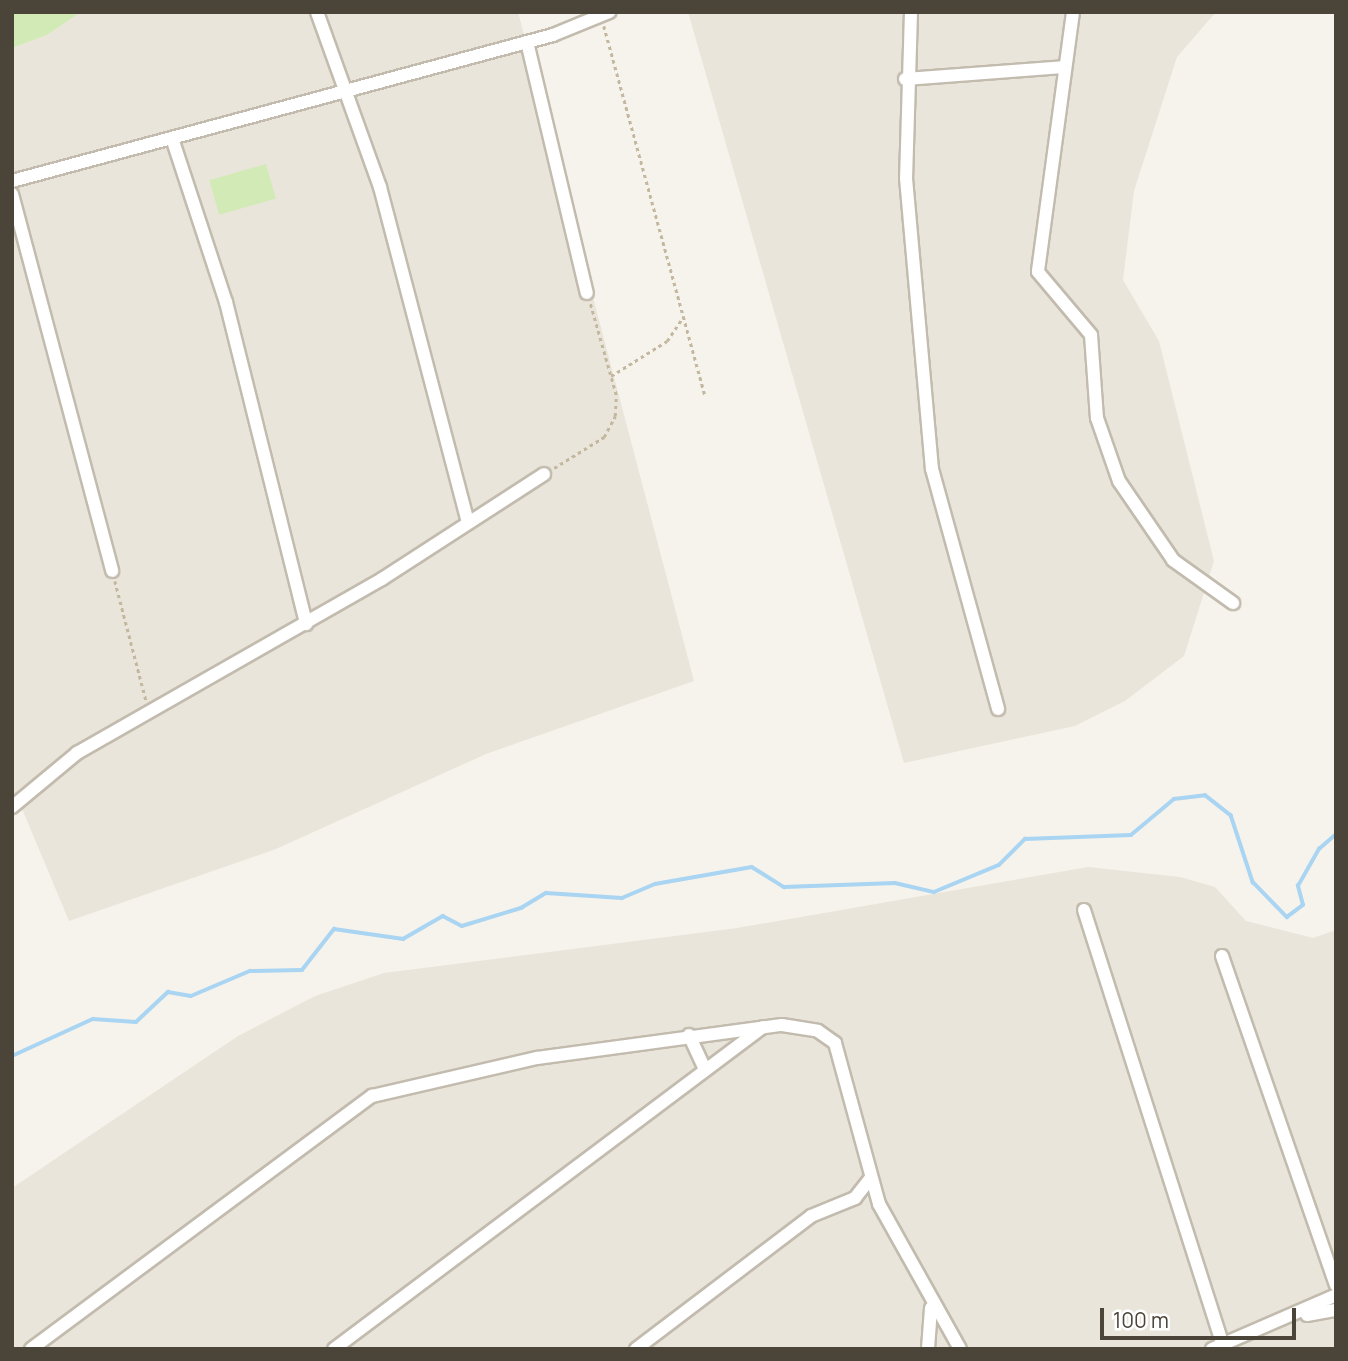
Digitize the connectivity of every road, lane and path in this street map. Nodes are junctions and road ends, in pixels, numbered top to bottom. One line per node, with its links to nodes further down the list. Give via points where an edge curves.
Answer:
1 (317, 12): 8 (street)
2 (911, 12): 7 (street)
3 (1073, 12): 6 (street)
4 (605, 14): 5 (street); 13 (path)
5 (527, 42): 8 (street); 12 (street)
6 (1064, 67): 7 (street); 19 (street, via 1038,272 1091,335 1097,418 1119,481 1173,560)
7 (905, 79): 21 (street, via 905,178 933,469)
8 (347, 88): 9 (street); 17 (street)
9 (172, 138): 10 (street); 20 (street, via 226,302)
10 (12, 181)
11 (12, 194): 18 (street)
12 (587, 293): 14 (path)
13 (684, 316): 14 (path, via 667,341); 15 (path)
14 (611, 376): 16 (path, via 617,406 612,426)
15 (705, 395)
16 (544, 474): 17 (street)
17 (468, 523): 20 (street)
18 (112, 571): 22 (path)
19 (1233, 603)
20 (306, 624): 22 (street)
21 (998, 709)
22 (146, 714): 23 (street, via 77,753)
23 (12, 807)
24 (1084, 910): 37 (street)
25 (1222, 957): 32 (street)
26 (763, 1027): 27 (street); 28 (street); 29 (street, via 818,1031 835,1043)
27 (689, 1035): 28 (street); 38 (street, via 537,1058 372,1096 320,1128)
28 (705, 1069): 39 (street)
29 (870, 1179): 30 (street); 31 (street)
30 (855, 1198): 31 (street); 40 (street, via 811,1216)
31 (879, 1204): 34 (street)
32 (1336, 1285)
33 (1336, 1296): 36 (street)
34 (931, 1302): 41 (street); 42 (street)
35 (1336, 1310): 36 (street)
36 (1296, 1317): 37 (street)
37 (1220, 1347)
38 (31, 1349)
39 (334, 1349)
40 (636, 1349)
41 (928, 1349)
42 (960, 1349)

